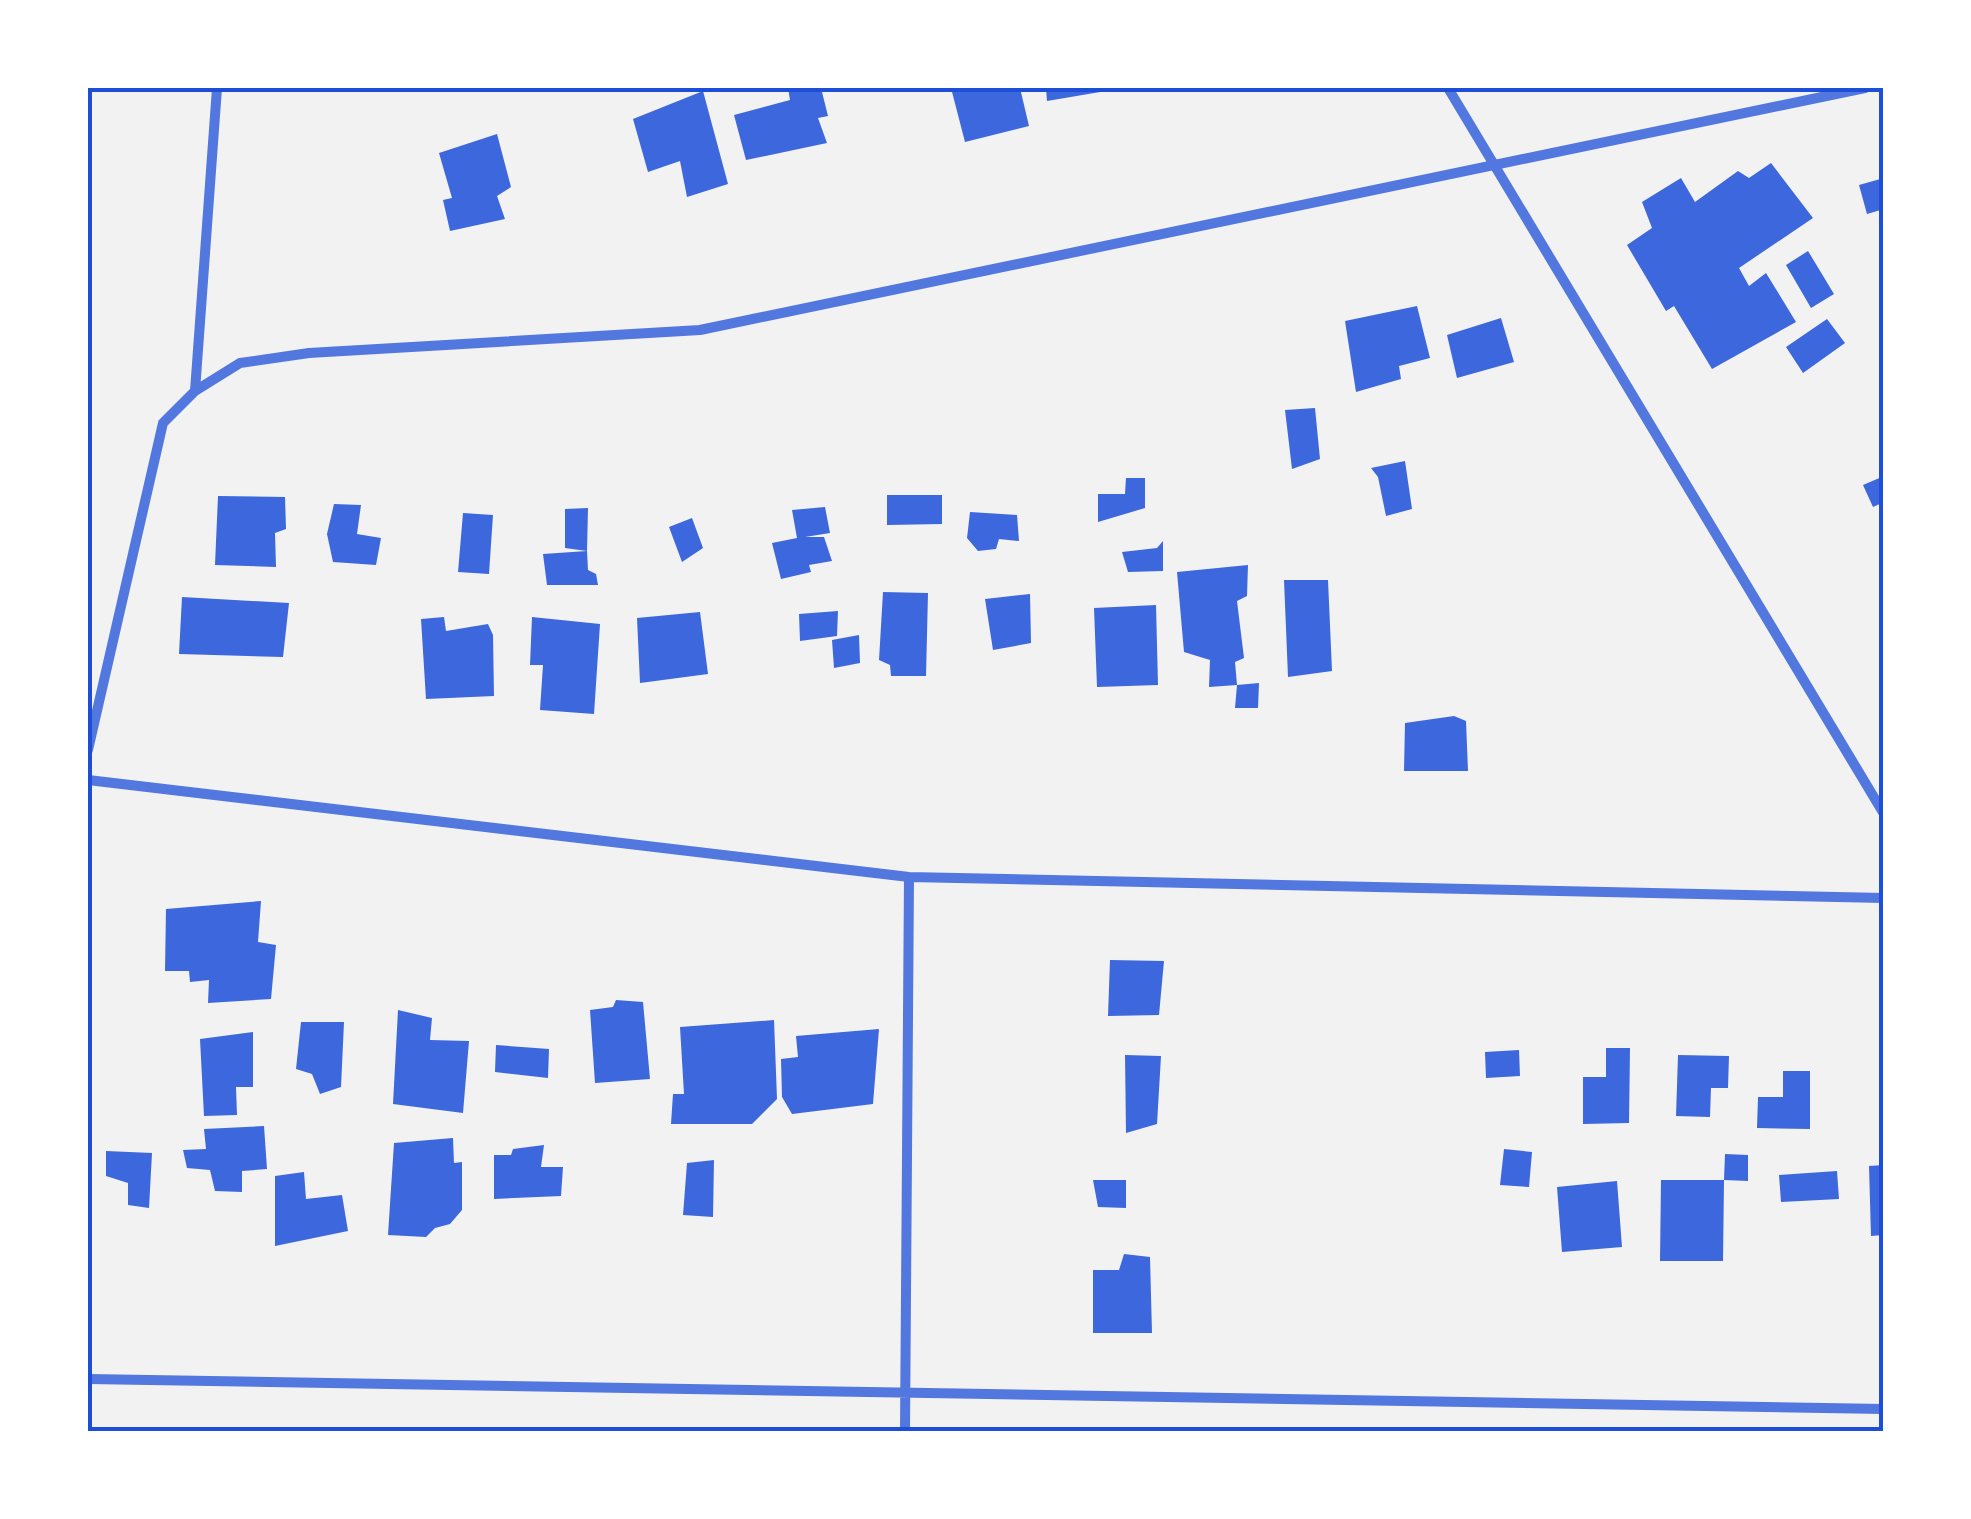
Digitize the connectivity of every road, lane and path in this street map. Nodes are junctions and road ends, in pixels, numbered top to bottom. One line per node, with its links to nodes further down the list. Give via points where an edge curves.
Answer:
1 (217, 88): 5 (street)
2 (1448, 88): 4 (street)
3 (1865, 88): 4 (street)
4 (1498, 167): 5 (street, via 700,330 309,352 240,363); 8 (street)
5 (195, 392): 6 (street, via 163,423)
6 (88, 750)
7 (88, 780): 9 (street)
8 (1884, 814)
9 (909, 877): 10 (street); 12 (street)
10 (1884, 898)
11 (88, 1379): 12 (street)
12 (905, 1394): 13 (street); 14 (street)
13 (1884, 1409)
14 (905, 1432)

